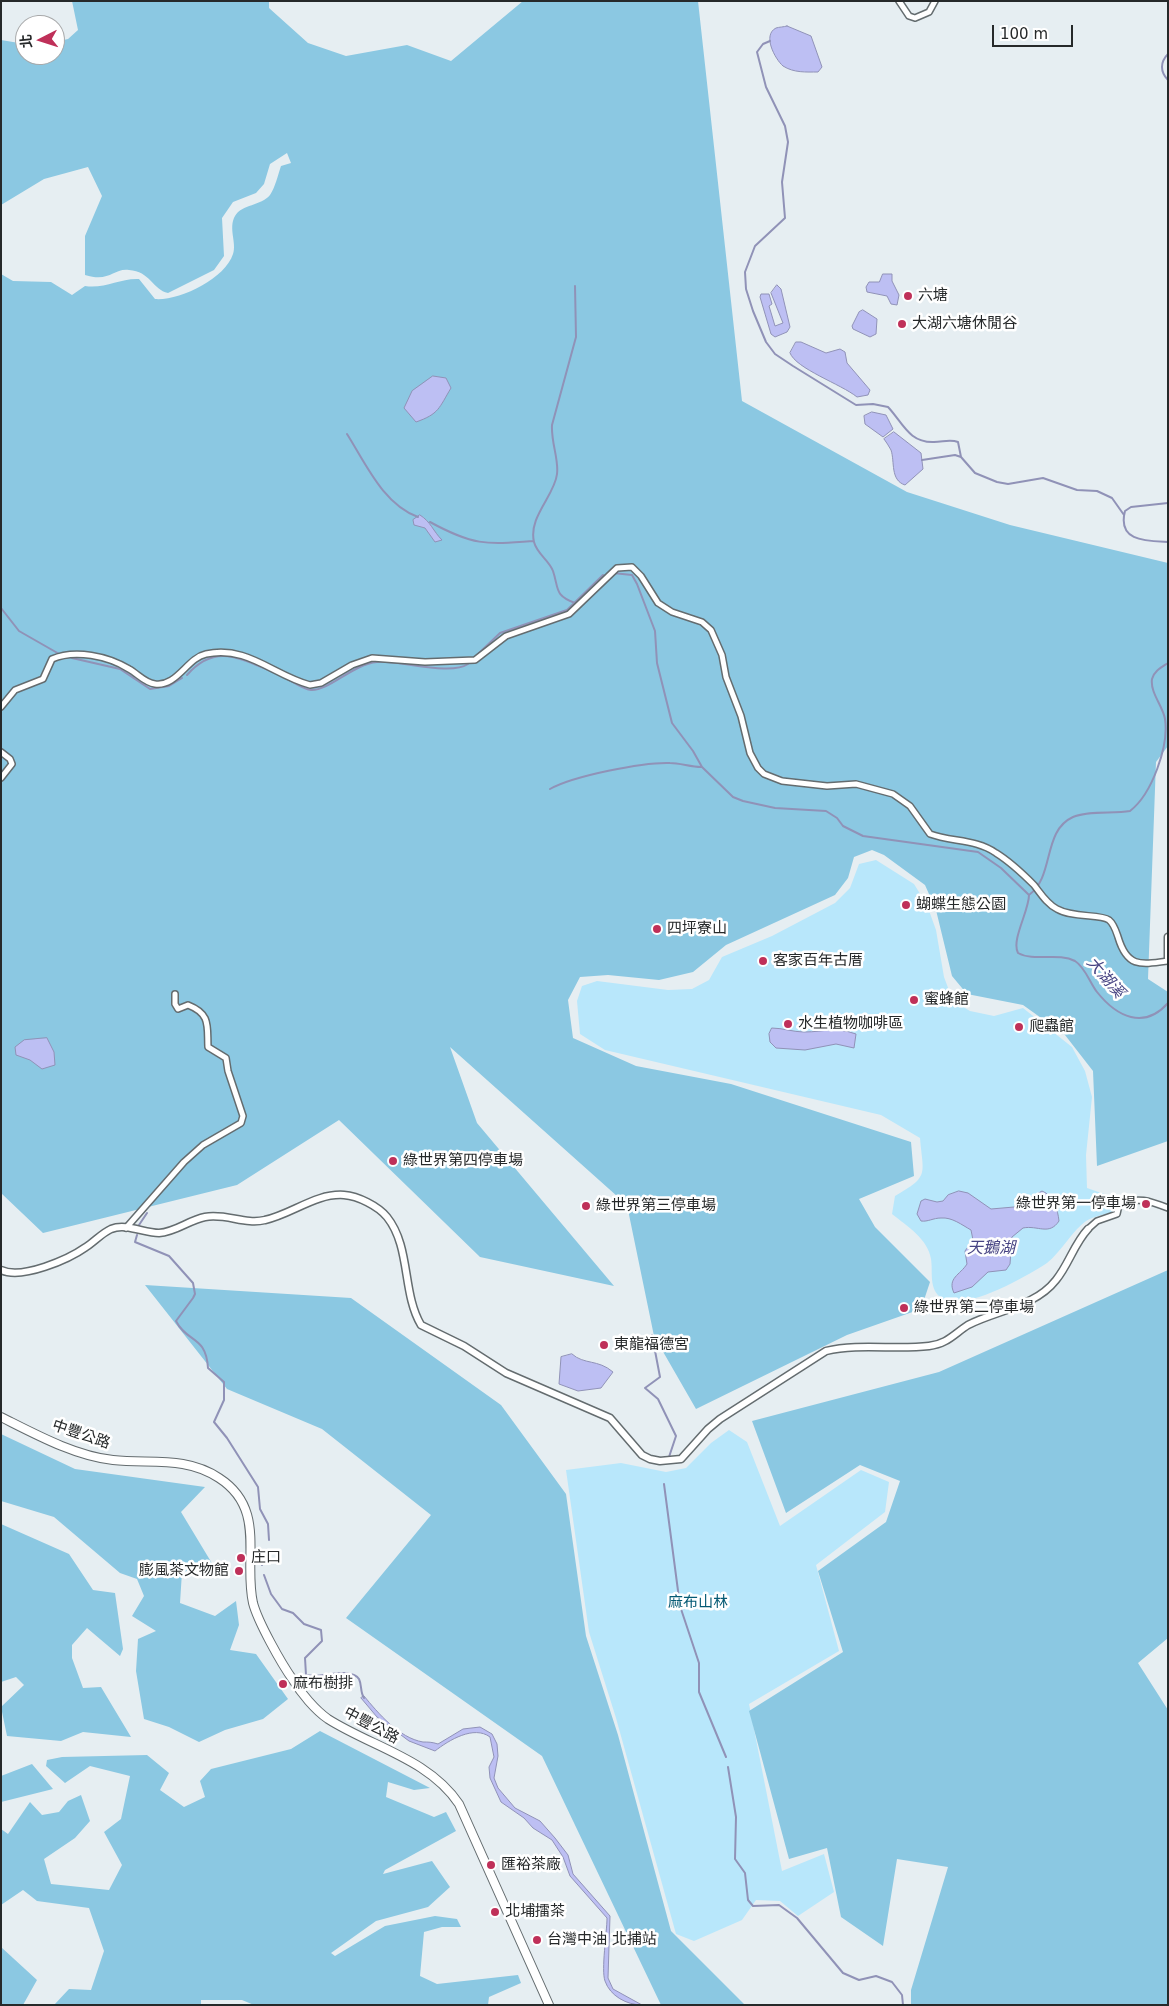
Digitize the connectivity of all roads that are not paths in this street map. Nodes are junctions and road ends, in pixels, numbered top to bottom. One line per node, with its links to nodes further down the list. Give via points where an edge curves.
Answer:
1 (899, 1): 2 (street, via 909,16 915,18 929,12)
2 (935, 1)
3 (1, 708): 7 (street, via 15,690 44,679 52,659 72,655 111,661 158,684 175,677 199,656 228,651 268,664 310,685 321,683 352,665 372,658 425,662 475,660 506,636 569,614 617,568 627,566 637,570 652,595 665,608 702,622 711,630 722,655 750,753 764,774 782,781 816,786 856,784 893,794 910,806 930,834 984,846 996,852 1056,909 1069,915 1110,921 1124,954 1130,960)
4 (1, 752): 5 (street, via 12,764)
5 (1, 778)
6 (1168, 937): 7 (street)
7 (1168, 960)
8 (174, 994): 10 (street, via 178,1009 188,1005 200,1009 207,1020 208,1047 226,1058 243,1116 241,1123 203,1145 184,1162)
9 (1168, 1208): 11 (street, via 1150,1201 1127,1201 1120,1205 1117,1214 1098,1221)
10 (126, 1228): 11 (street, via 167,1232 204,1217 216,1216 263,1221 315,1200 334,1196 345,1195 368,1203 388,1217 399,1240 411,1303 421,1325 464,1346 506,1373 610,1418 642,1456 660,1461 685,1456 720,1419 826,1351 945,1343 966,1326 1031,1300 1055,1281 1077,1241); 12 (street, via 109,1229 84,1249 36,1270 15,1274)
11 (1088, 1229)
12 (1, 1270)
13 (1, 1417): 14 (main road, 中豐公路, via 72,1449 112,1460 175,1462 202,1468 234,1490 250,1524 251,1579 256,1612 293,1680 327,1718 443,1782 459,1804)
14 (518, 1933): 15 (street); 16 (main road, 中豐公路)
15 (510, 1936)
16 (524, 1948): 17 (street); 18 (main road, 中豐公路)
17 (516, 1950)
18 (549, 2005)

